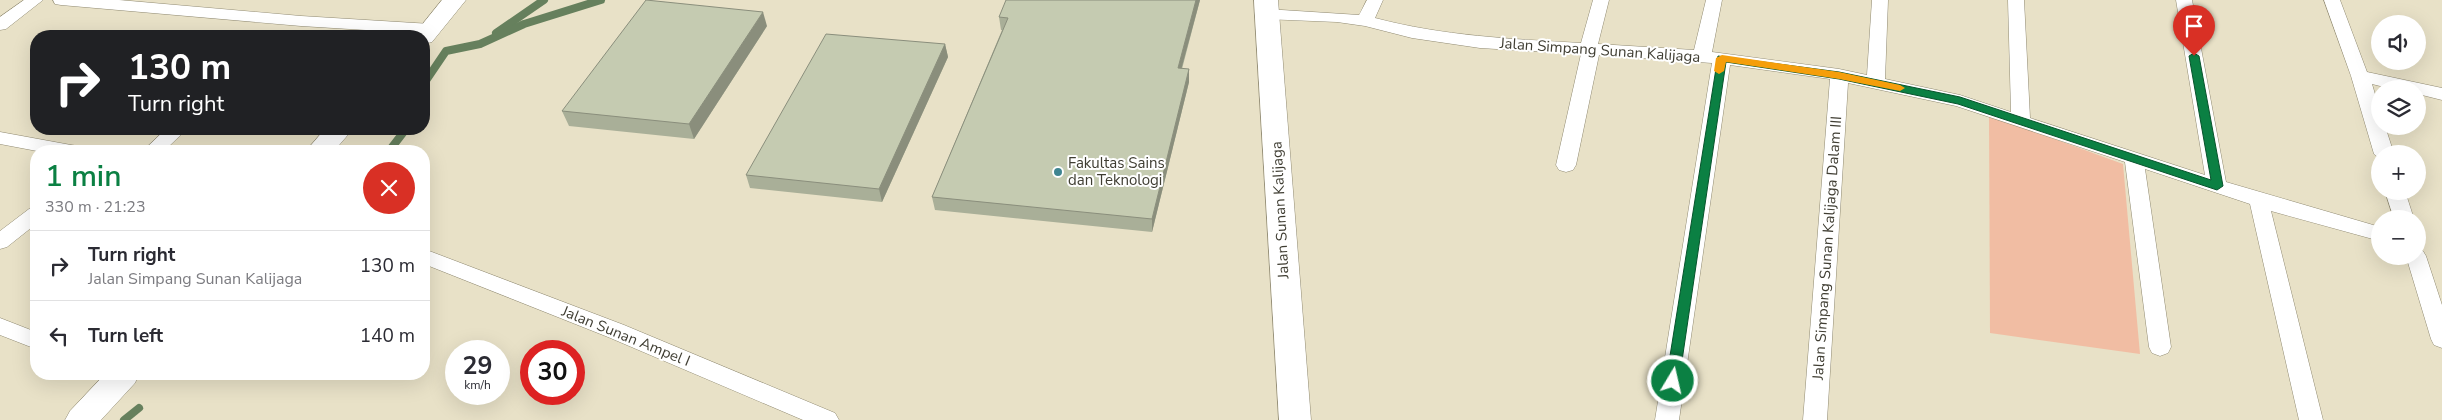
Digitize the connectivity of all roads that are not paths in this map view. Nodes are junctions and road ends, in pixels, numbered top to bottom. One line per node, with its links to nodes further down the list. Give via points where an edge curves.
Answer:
1 (35, 0): 14 (street)
2 (61, 0): 13 (street)
3 (454, 0): 17 (main road)
4 (1375, 0): 12 (street)
5 (1601, 0): 18 (street)
6 (1714, 0): 19 (street)
7 (1880, 0): 22 (street)
8 (2016, 0): 24 (street)
9 (2184, 0): 34 (street)
10 (2332, 0): 21 (street)
11 (1266, 7): 12 (street, Jalan Simpang Sunan Kalijaga); 48 (main road, Jalan Sunan Kalijaga)
12 (1366, 19): 18 (street, Jalan Simpang Sunan Kalijaga, via 1412,33 1480,43)
13 (301, 21): 15 (street); 16 (street)
14 (0, 25)
15 (291, 30)
16 (396, 30)
17 (430, 30)
18 (1590, 50): 19 (street, Jalan Simpang Sunan Kalijaga); 33 (street)
19 (1709, 53): 20 (street, Jalan Simpang Sunan Kalijaga); 49 (street)
20 (1839, 76): 22 (street, Jalan Simpang Sunan Kalijaga); 50 (street, Jalan Simpang Sunan Kalijaga Dalam III)
21 (2360, 76): 23 (street); 31 (street)
22 (1876, 83): 24 (street, Jalan Simpang Sunan Kalijaga, via 1960,101)
23 (2442, 94)
24 (2021, 120): 32 (street, Jalan Simpang Sunan Kalijaga)
25 (171, 135): 29 (street)
26 (334, 135): 30 (main road)
27 (0, 138): 28 (street)
28 (38, 145)
29 (159, 145)
30 (325, 145)
31 (2381, 145)
32 (2134, 160): 34 (street, Jalan Simpang Sunan Kalijaga); 44 (street)
33 (1566, 165)
34 (2216, 178): 35 (street, Jalan Simpang Sunan Kalijaga)
35 (2259, 200): 37 (street, Jalan Simpang Sunan Kalijaga); 51 (street)
36 (30, 219): 38 (street)
37 (2371, 231)
38 (0, 242)
39 (430, 258): 47 (street, Jalan Sunan Ampel I, via 616,331)
40 (2419, 265): 43 (street)
41 (0, 326): 42 (street)
42 (30, 338)
43 (2442, 339)
44 (2160, 347)
45 (117, 380): 46 (main road)
46 (80, 420)
47 (827, 420)
48 (1295, 420)
49 (1667, 420)
50 (1815, 420)
51 (2311, 420)

